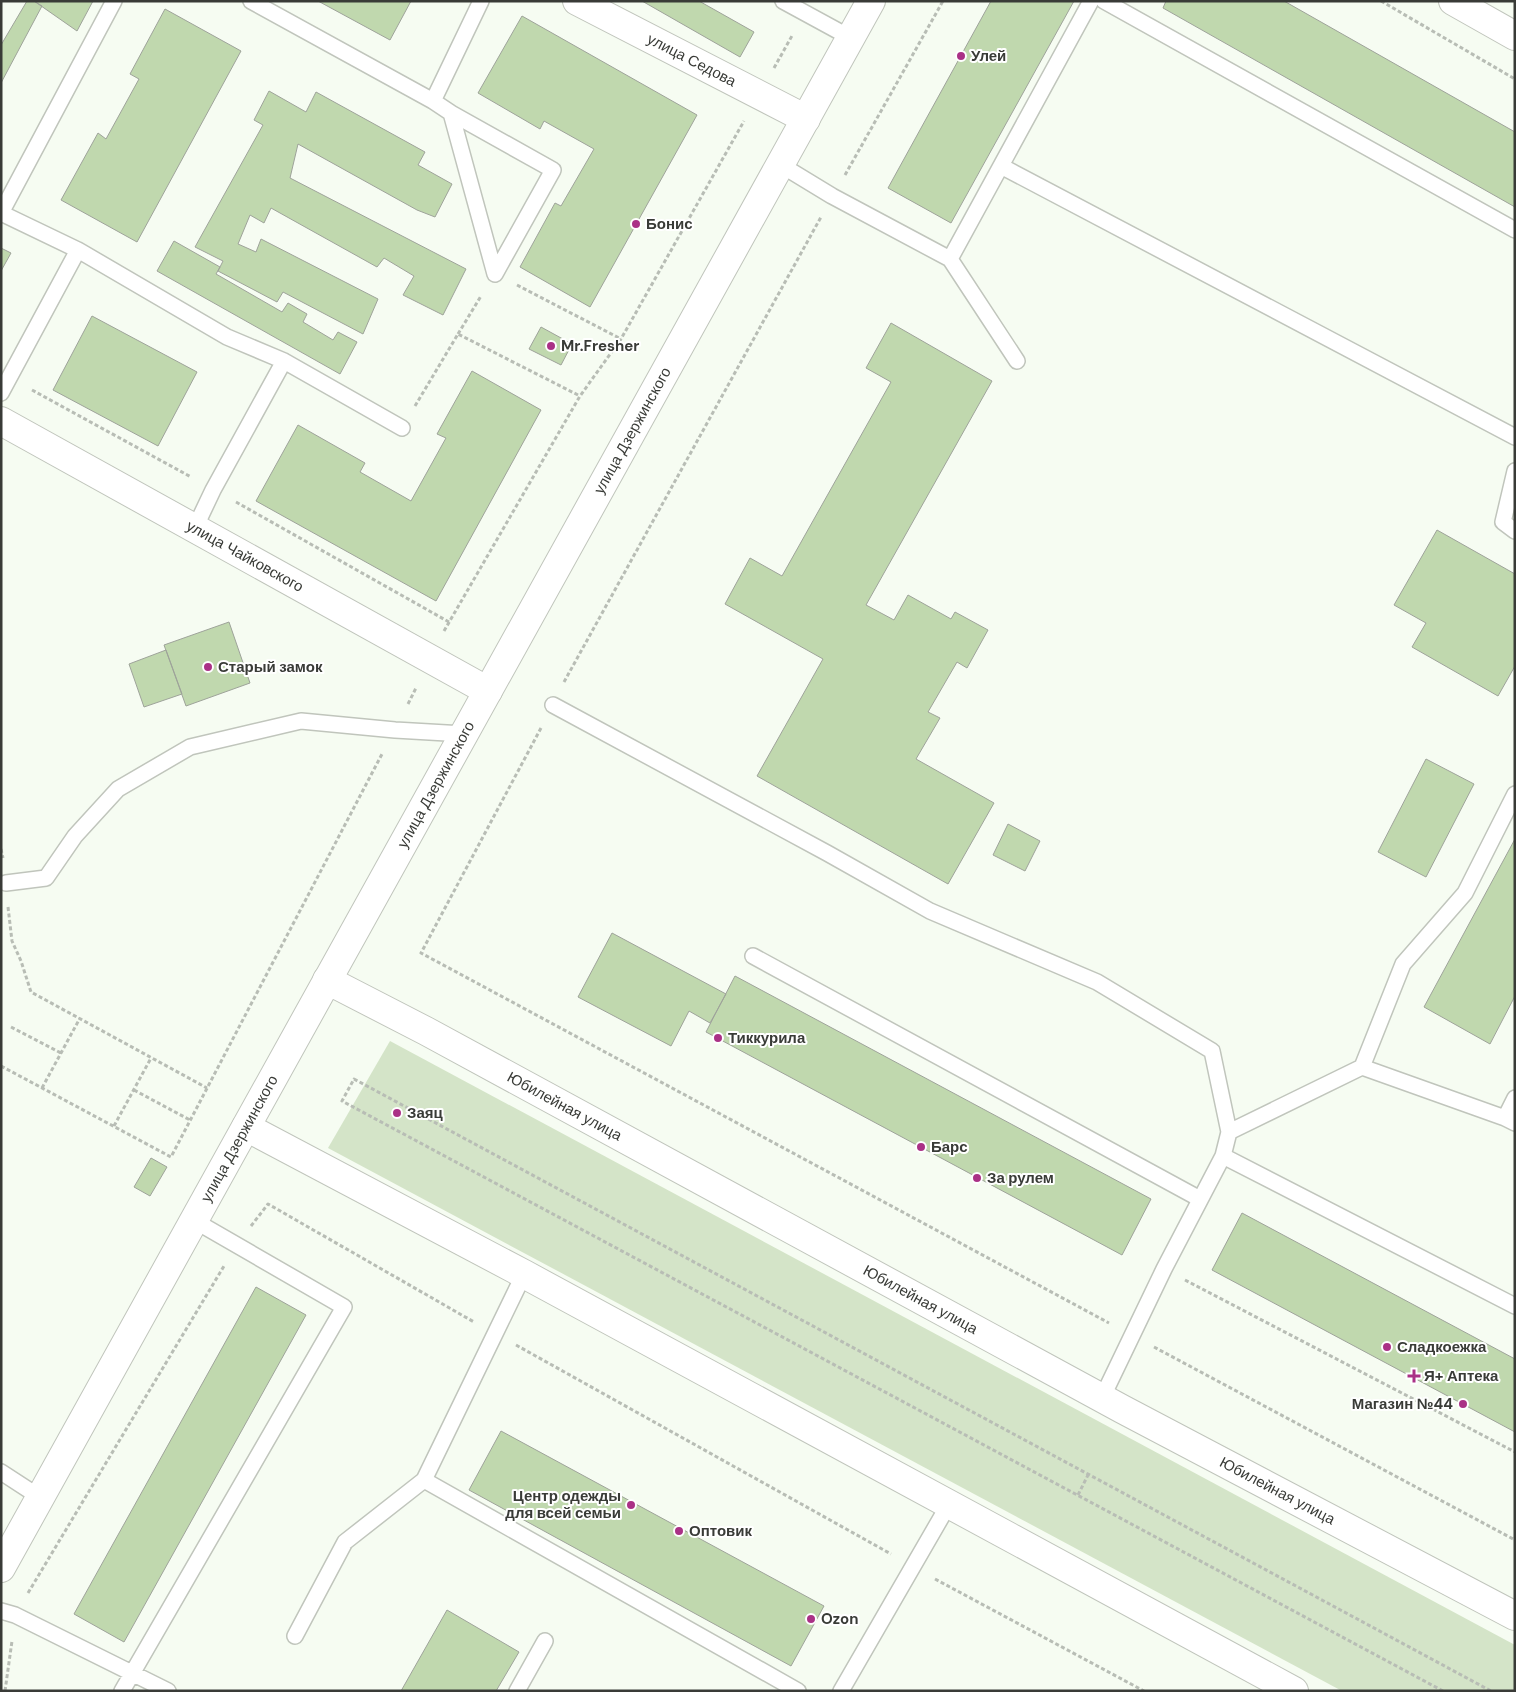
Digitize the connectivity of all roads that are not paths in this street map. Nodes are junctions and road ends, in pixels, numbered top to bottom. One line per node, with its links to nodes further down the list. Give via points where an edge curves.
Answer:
1 (114, 1): 17 (lane)
2 (251, 1): 12 (lane)
3 (481, 1): 12 (lane)
4 (577, 1): 14 (main road, улица Седова)
5 (783, 1): 11 (lane)
6 (870, 1): 11 (main road, улица Дзержинского)
7 (1091, 1): 16 (lane)
8 (1104, 1): 18 (lane)
9 (1453, 1): 10 (main road)
10 (1515, 36)
11 (851, 38): 14 (main road, улица Дзержинского)
12 (433, 101): 13 (lane)
13 (452, 113): 13 (lane, via 495,274 553,170)
14 (806, 119): 15 (main road, улица Дзержинского)
15 (781, 165): 20 (lane); 30 (main road, улица Дзержинского)
16 (1001, 166): 20 (lane); 26 (lane)
17 (1, 213): 19 (lane)
18 (1515, 230)
19 (78, 250): 22 (lane, via 227,337); 23 (lane)
20 (950, 259): 21 (lane)
21 (1017, 360)
22 (284, 361): 25 (lane); 28 (lane)
23 (1, 392)
24 (1, 421): 28 (main road, улица Чайковского)
25 (402, 428)
26 (1515, 437)
27 (1515, 471): 29 (lane, via 1503,522)
28 (195, 528): 30 (main road, улица Чайковского)
29 (1515, 531)
30 (488, 691): 32 (main road, улица Дзержинского)
31 (553, 705): 41 (lane, via 930,911 1097,982 1212,1052)
32 (464, 734): 34 (lane, via 301,721 190,747 118,790 75,836 46,878); 36 (main road, улица Дзержинского)
33 (1515, 794): 37 (lane, via 1465,893 1403,964)
34 (6, 883)
35 (753, 956): 43 (lane)
36 (327, 980): 40 (main road, улица Дзержинского); 47 (main road, Юбилейная улица)
37 (1362, 1067): 39 (lane); 41 (lane)
38 (1515, 1098): 39 (lane)
39 (1510, 1121)
40 (246, 1127): 44 (main road, улица Дзержинского); 45 (main road)
41 (1229, 1132): 42 (lane)
42 (1223, 1156): 43 (lane); 46 (lane)
43 (1200, 1199): 47 (lane)
44 (195, 1221): 50 (main road, улица Дзержинского); 57 (lane, via 344,1306)
45 (524, 1274): 49 (lane); 51 (main road)
46 (1515, 1306)
47 (1102, 1398): 54 (main road, Юбилейная улица)
48 (1, 1472): 50 (lane)
49 (424, 1480): 55 (lane, via 345,1542); 61 (lane)
50 (41, 1498): 52 (main road, улица Дзержинского)
51 (949, 1504): 62 (lane); 63 (main road)
52 (1, 1568)
53 (8, 1613): 57 (lane)
54 (1515, 1616)
55 (295, 1636)
56 (546, 1641): 60 (lane)
57 (132, 1672): 58 (lane); 59 (lane)
58 (122, 1691)
59 (168, 1691)
60 (517, 1691)
61 (798, 1691)
62 (841, 1691)
63 (1294, 1691)

